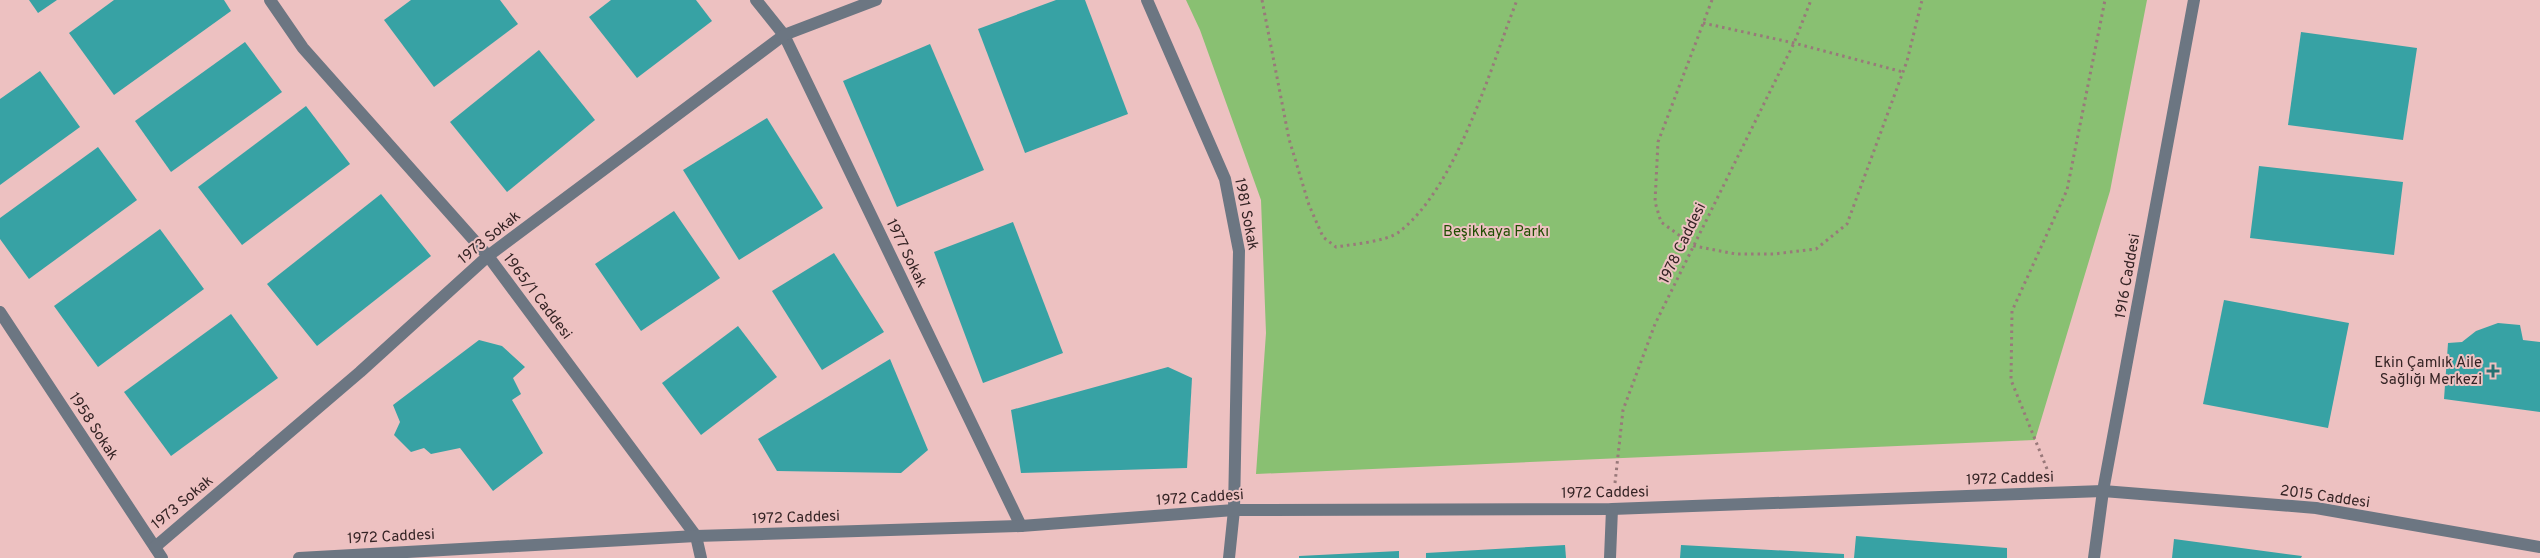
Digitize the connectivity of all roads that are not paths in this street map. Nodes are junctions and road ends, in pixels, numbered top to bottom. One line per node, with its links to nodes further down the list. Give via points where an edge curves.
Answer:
1 (270, 0): 7 (street, 1965/1 Caddesi, via 303,48)
2 (756, 0): 6 (street, 1977 Sokak)
3 (876, 0): 6 (street, 1973 Sokak)
4 (1147, 0): 11 (street, 1981 Sokak, via 1225,179 1240,251)
5 (2194, 0): 9 (street, 1916 Caddesi)
6 (784, 35): 7 (street, 1973 Sokak); 12 (street, 1977 Sokak)
7 (488, 256): 13 (street, 1965/1 Caddesi); 14 (street, 1973 Sokak, via 360,372)
8 (0, 312): 14 (street, 1958 Sokak)
9 (2103, 491): 10 (street, 1972 Caddesi); 15 (street, 2015 Caddesi, via 2316,508); 21 (street, 1916 Caddesi)
10 (1612, 509): 11 (street, 1972 Caddesi); 20 (street)
11 (1234, 510): 12 (street, 1972 Caddesi); 19 (street, 1981 Sokak)
12 (1020, 526): 13 (street, 1972 Caddesi)
13 (696, 536): 17 (street, 1972 Caddesi); 18 (street, 1965/1 Caddesi)
14 (155, 547): 16 (street, 1958 Sokak)
15 (2540, 548)
16 (162, 558)
17 (300, 558)
18 (701, 558)
19 (1229, 558)
20 (1610, 558)
21 (2094, 558)

